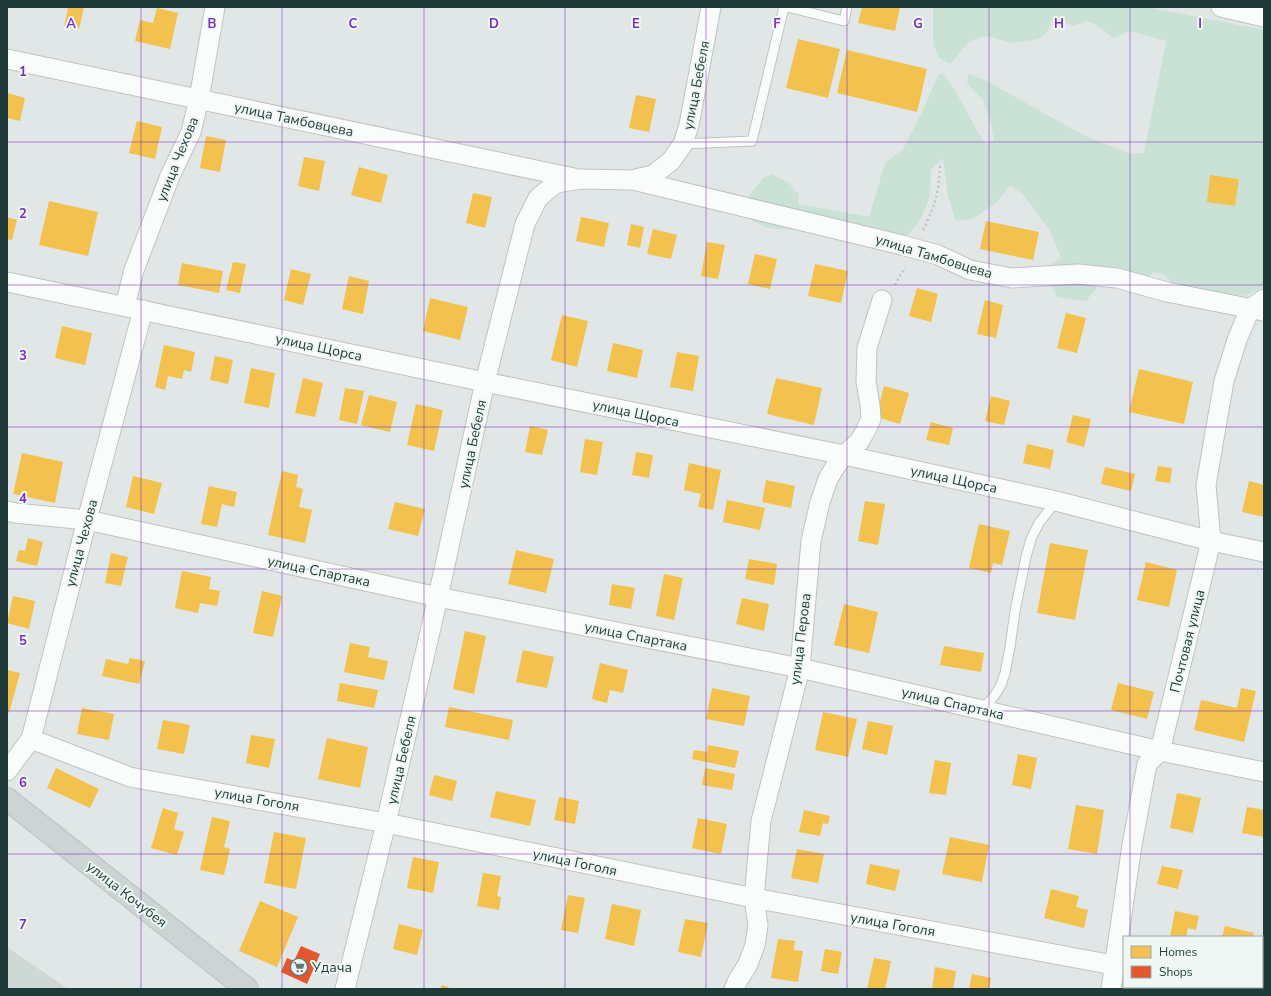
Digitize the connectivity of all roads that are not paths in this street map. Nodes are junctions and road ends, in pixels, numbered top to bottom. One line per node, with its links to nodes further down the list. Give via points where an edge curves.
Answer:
1 (215, 7): 8 (street, улица Чехова)
2 (711, 7): 9 (street, улица Бебеля, via 690,125)
3 (785, 7): 4 (lane, via 844,21); 9 (lane, via 752,141)
4 (847, 7)
5 (1222, 7): 6 (street)
6 (1264, 17)
7 (7, 59): 8 (street, улица Тамбовцева)
8 (199, 99): 10 (street, улица Тамбовцева); 14 (street, улица Чехова, via 191,132 170,176 134,270)
9 (683, 144): 11 (street, улица Бебеля, via 672,161 653,174)
10 (581, 179): 11 (street, улица Бебеля); 17 (street, улица Бебеля, via 556,183 538,198 525,224)
11 (631, 180): 15 (street, улица Тамбовцева, via 902,245 938,255 970,270 1012,278 1078,274 1117,278 1167,292)
12 (7, 282): 14 (street, улица Щорса)
13 (882, 300): 18 (street, улица Перова, via 867,348 866,381 871,419 859,442)
14 (125, 306): 16 (street, улица Щорса)
15 (1259, 307): 22 (street, Почтовая улица, via 1237,340 1224,381 1206,485)
16 (143, 310): 17 (street, улица Щорса); 21 (street, улица Чехова)
17 (485, 382): 18 (street, улица Щорса); 24 (street, улица Бебеля)
18 (844, 455): 19 (street, улица Щорса); 25 (street, улица Перова, via 828,479 812,540)
19 (1056, 501): 22 (street, улица Щорса); 26 (lane, via 1039,523 1031,539 1005,673 995,695)
20 (7, 511): 21 (street, улица Спартака)
21 (87, 520): 24 (street, улица Спартака); 27 (street, улица Чехова)
22 (1211, 541): 23 (street, улица Щорса); 28 (street, Почтовая улица)
23 (1264, 552)
24 (438, 597): 25 (street, улица Спартака); 32 (street, улица Бебеля)
25 (800, 668): 26 (street, улица Спартака); 33 (street, улица Перова, via 761,821)
26 (982, 710): 28 (street, улица Спартака)
27 (31, 739): 29 (street, улица Чехова); 32 (street, улица Гоголя, via 130,777)
28 (1160, 751): 30 (street, улица Спартака); 34 (street, Почтовая улица, via 1147,764 1132,845)
29 (7, 770)
30 (1264, 772)
31 (7, 799): 35 (main road, улица Кочубея)
32 (386, 823): 33 (street, улица Гоголя); 36 (street, улица Бебеля)
33 (754, 898): 34 (street, улица Гоголя); 37 (street, улица Перова, via 758,925 755,946)
34 (1120, 966): 38 (street, Почтовая улица)
35 (248, 989)
36 (346, 989)
37 (734, 989)
38 (1111, 989)

